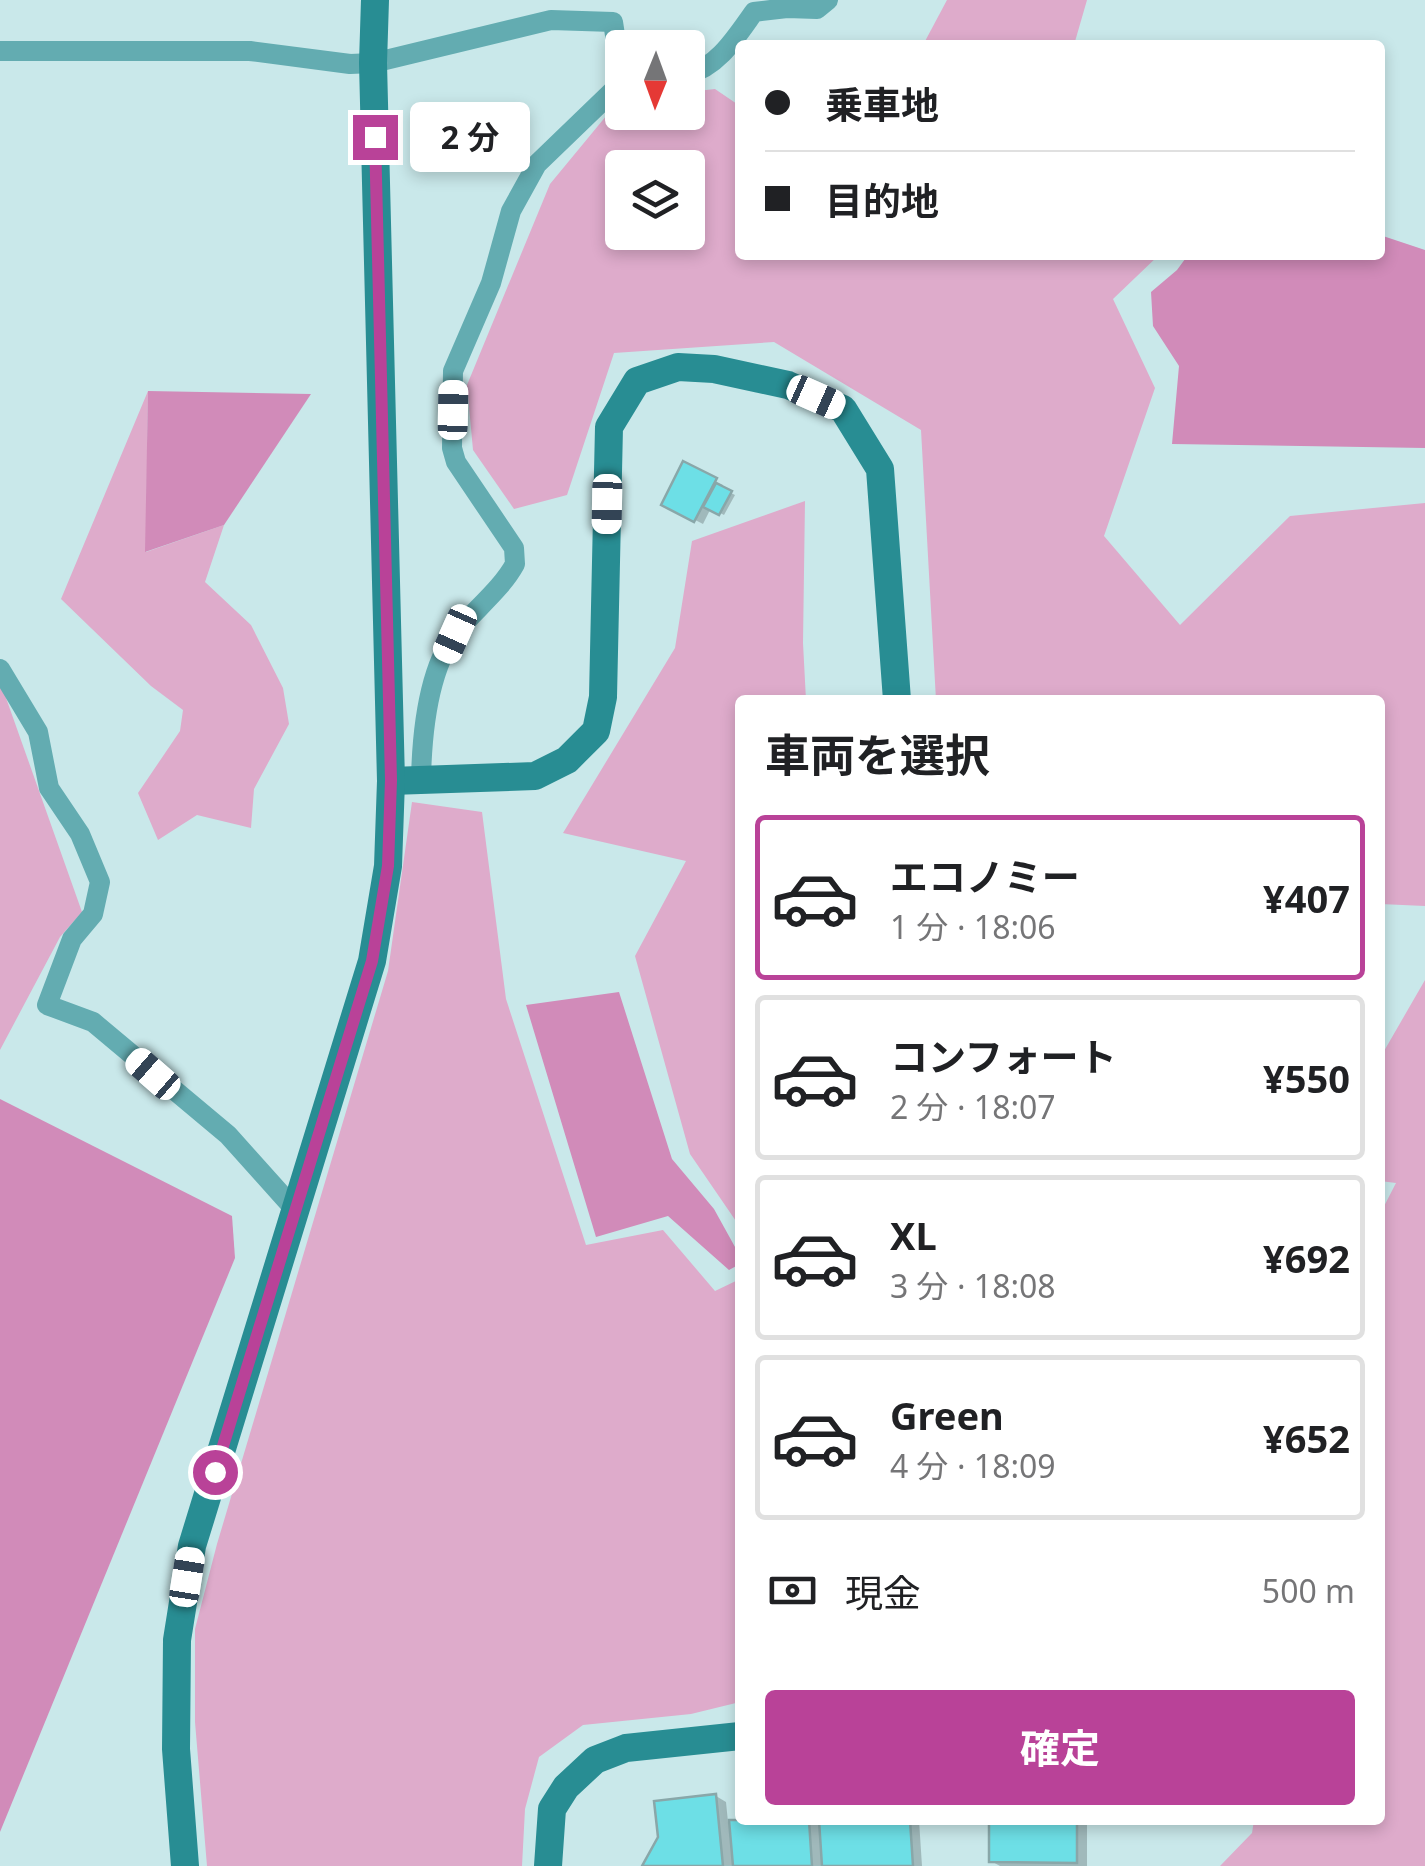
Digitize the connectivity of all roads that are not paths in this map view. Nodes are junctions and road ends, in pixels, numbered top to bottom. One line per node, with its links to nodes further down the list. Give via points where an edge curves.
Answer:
1 (375, 0): 6 (street)
2 (828, 0): 3 (street, via 817,9)
3 (750, 6): 7 (street, via 726,50)
4 (614, 30): 6 (street, via 613,22 551,20)
5 (0, 50): 6 (street, via 250,52)
6 (373, 64): 12 (street)
7 (705, 68)
8 (605, 99): 11 (street, via 538,164 511,211 454,371 456,462 514,548 515,564 455,634 439,669 422,725)
9 (0, 669): 13 (street, via 38,732 49,788 80,834 100,882 93,914 72,939 47,1004 93,1022 228,1135)
10 (897, 695): 11 (street, via 880,469 864,439 843,409 788,385 678,368 637,381 609,427 596,731 567,760 534,776)
11 (421, 779): 12 (street)
12 (391, 780): 13 (street, via 388,866 372,961)
13 (297, 1212): 15 (street, via 192,1546 176,1640)
14 (735, 1737): 16 (street, via 626,1748 595,1760 552,1809)
15 (185, 1866)
16 (548, 1866)

